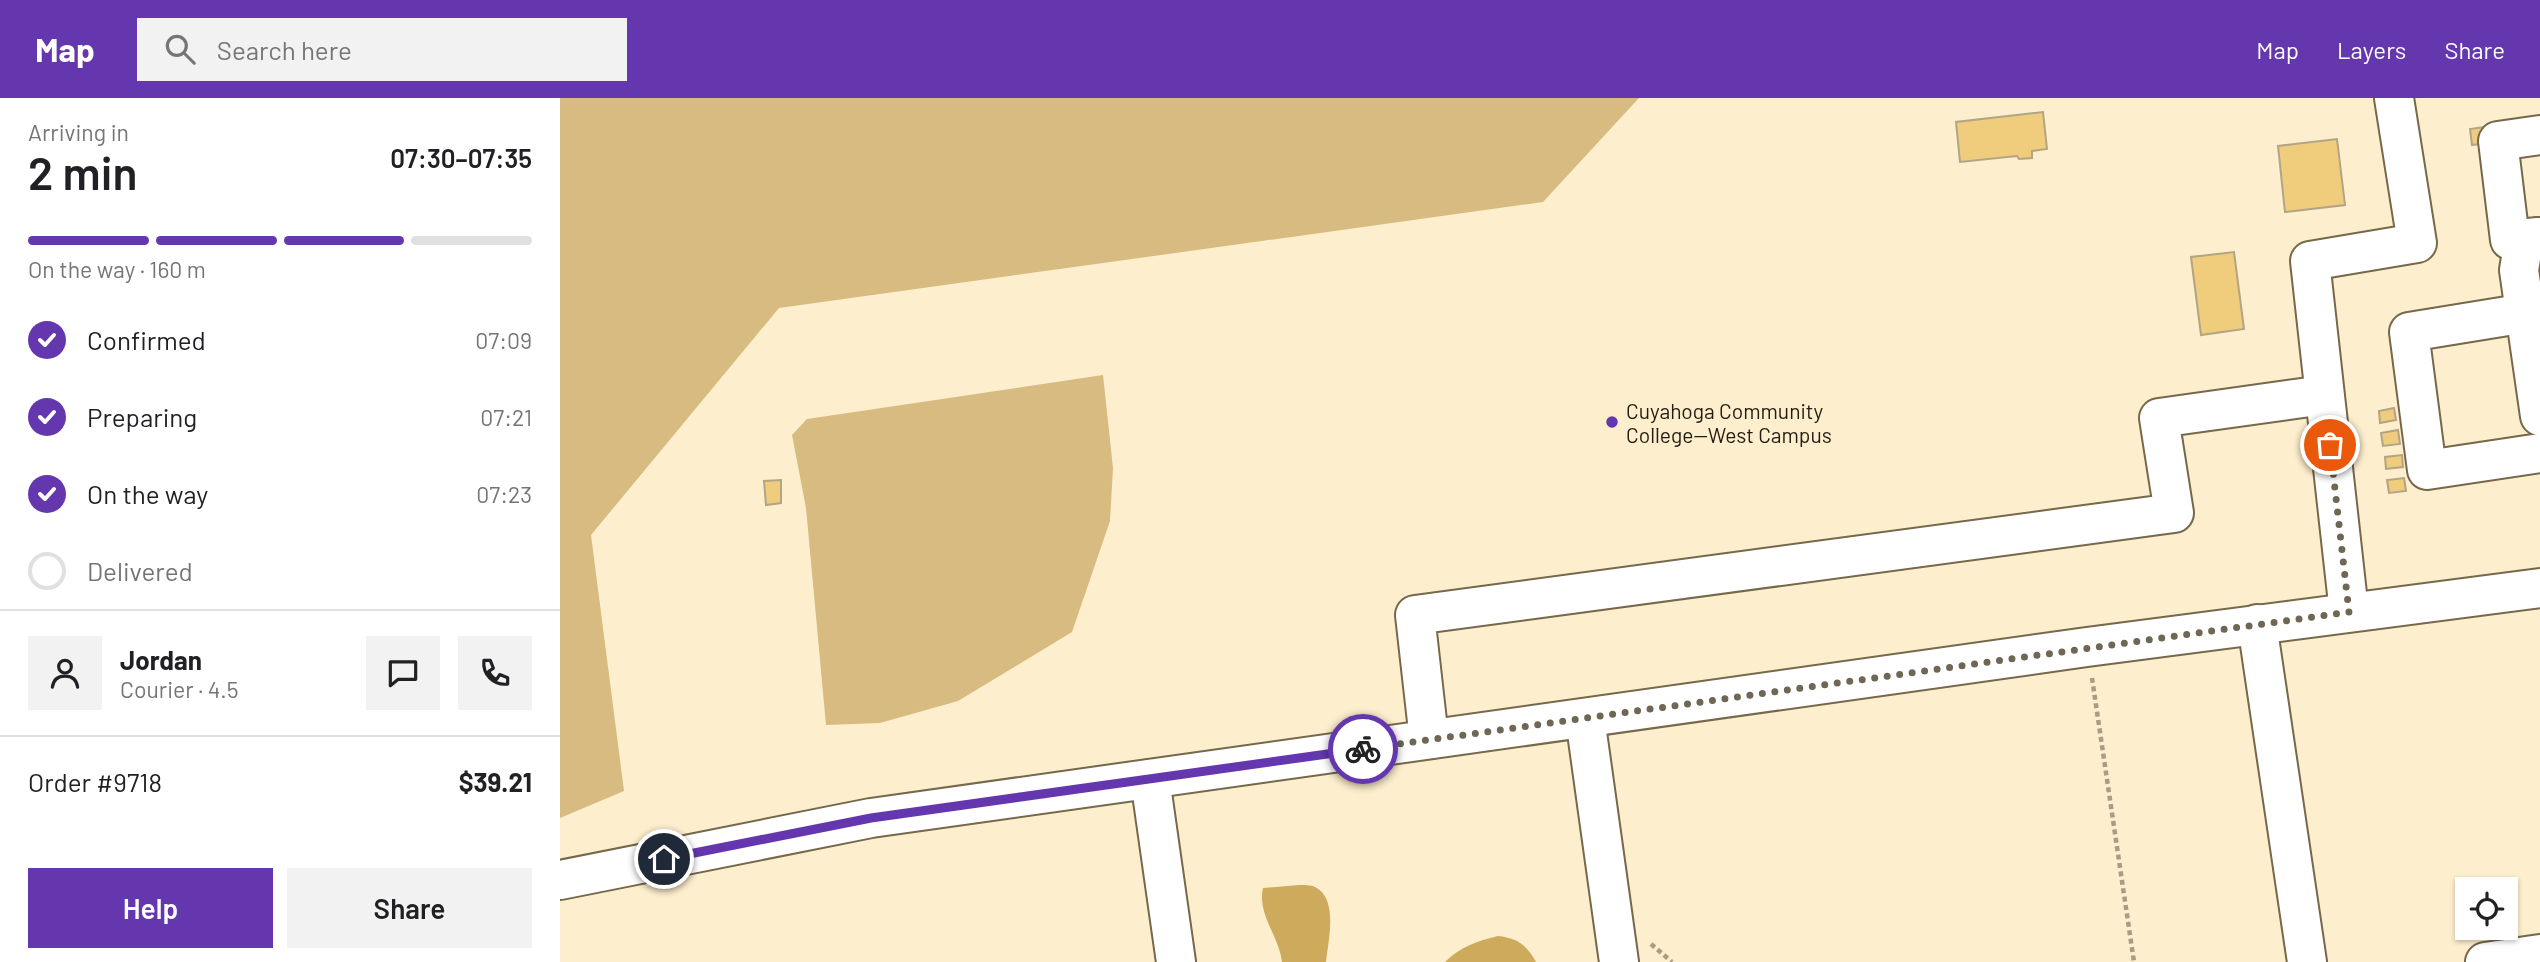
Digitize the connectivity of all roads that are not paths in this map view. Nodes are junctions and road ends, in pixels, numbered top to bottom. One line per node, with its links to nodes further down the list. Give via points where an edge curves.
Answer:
1 (2394, 98): 5 (lane, via 2417,243 2309,261)
2 (2540, 135): 3 (lane, via 2498,141 2510,240)
3 (2532, 238): 4 (lane, via 2519,270)
4 (2526, 313): 6 (lane); 7 (lane, via 2409,332 2427,470)
5 (2325, 395): 9 (lane); 12 (lane, via 2158,418 2174,513 1415,615)
6 (2540, 416)
7 (2540, 453)
8 (2540, 589): 9 (lane)
9 (2349, 612): 10 (lane)
10 (2257, 624): 11 (lane); 18 (lane)
11 (1585, 718): 12 (lane); 17 (lane)
12 (1429, 739): 13 (lane)
13 (1150, 779): 14 (lane, via 871,818); 16 (lane)
14 (560, 880)
15 (2540, 954): 19 (lane)
16 (1176, 962)
17 (1619, 962)
18 (2307, 962)
19 (2485, 962)

